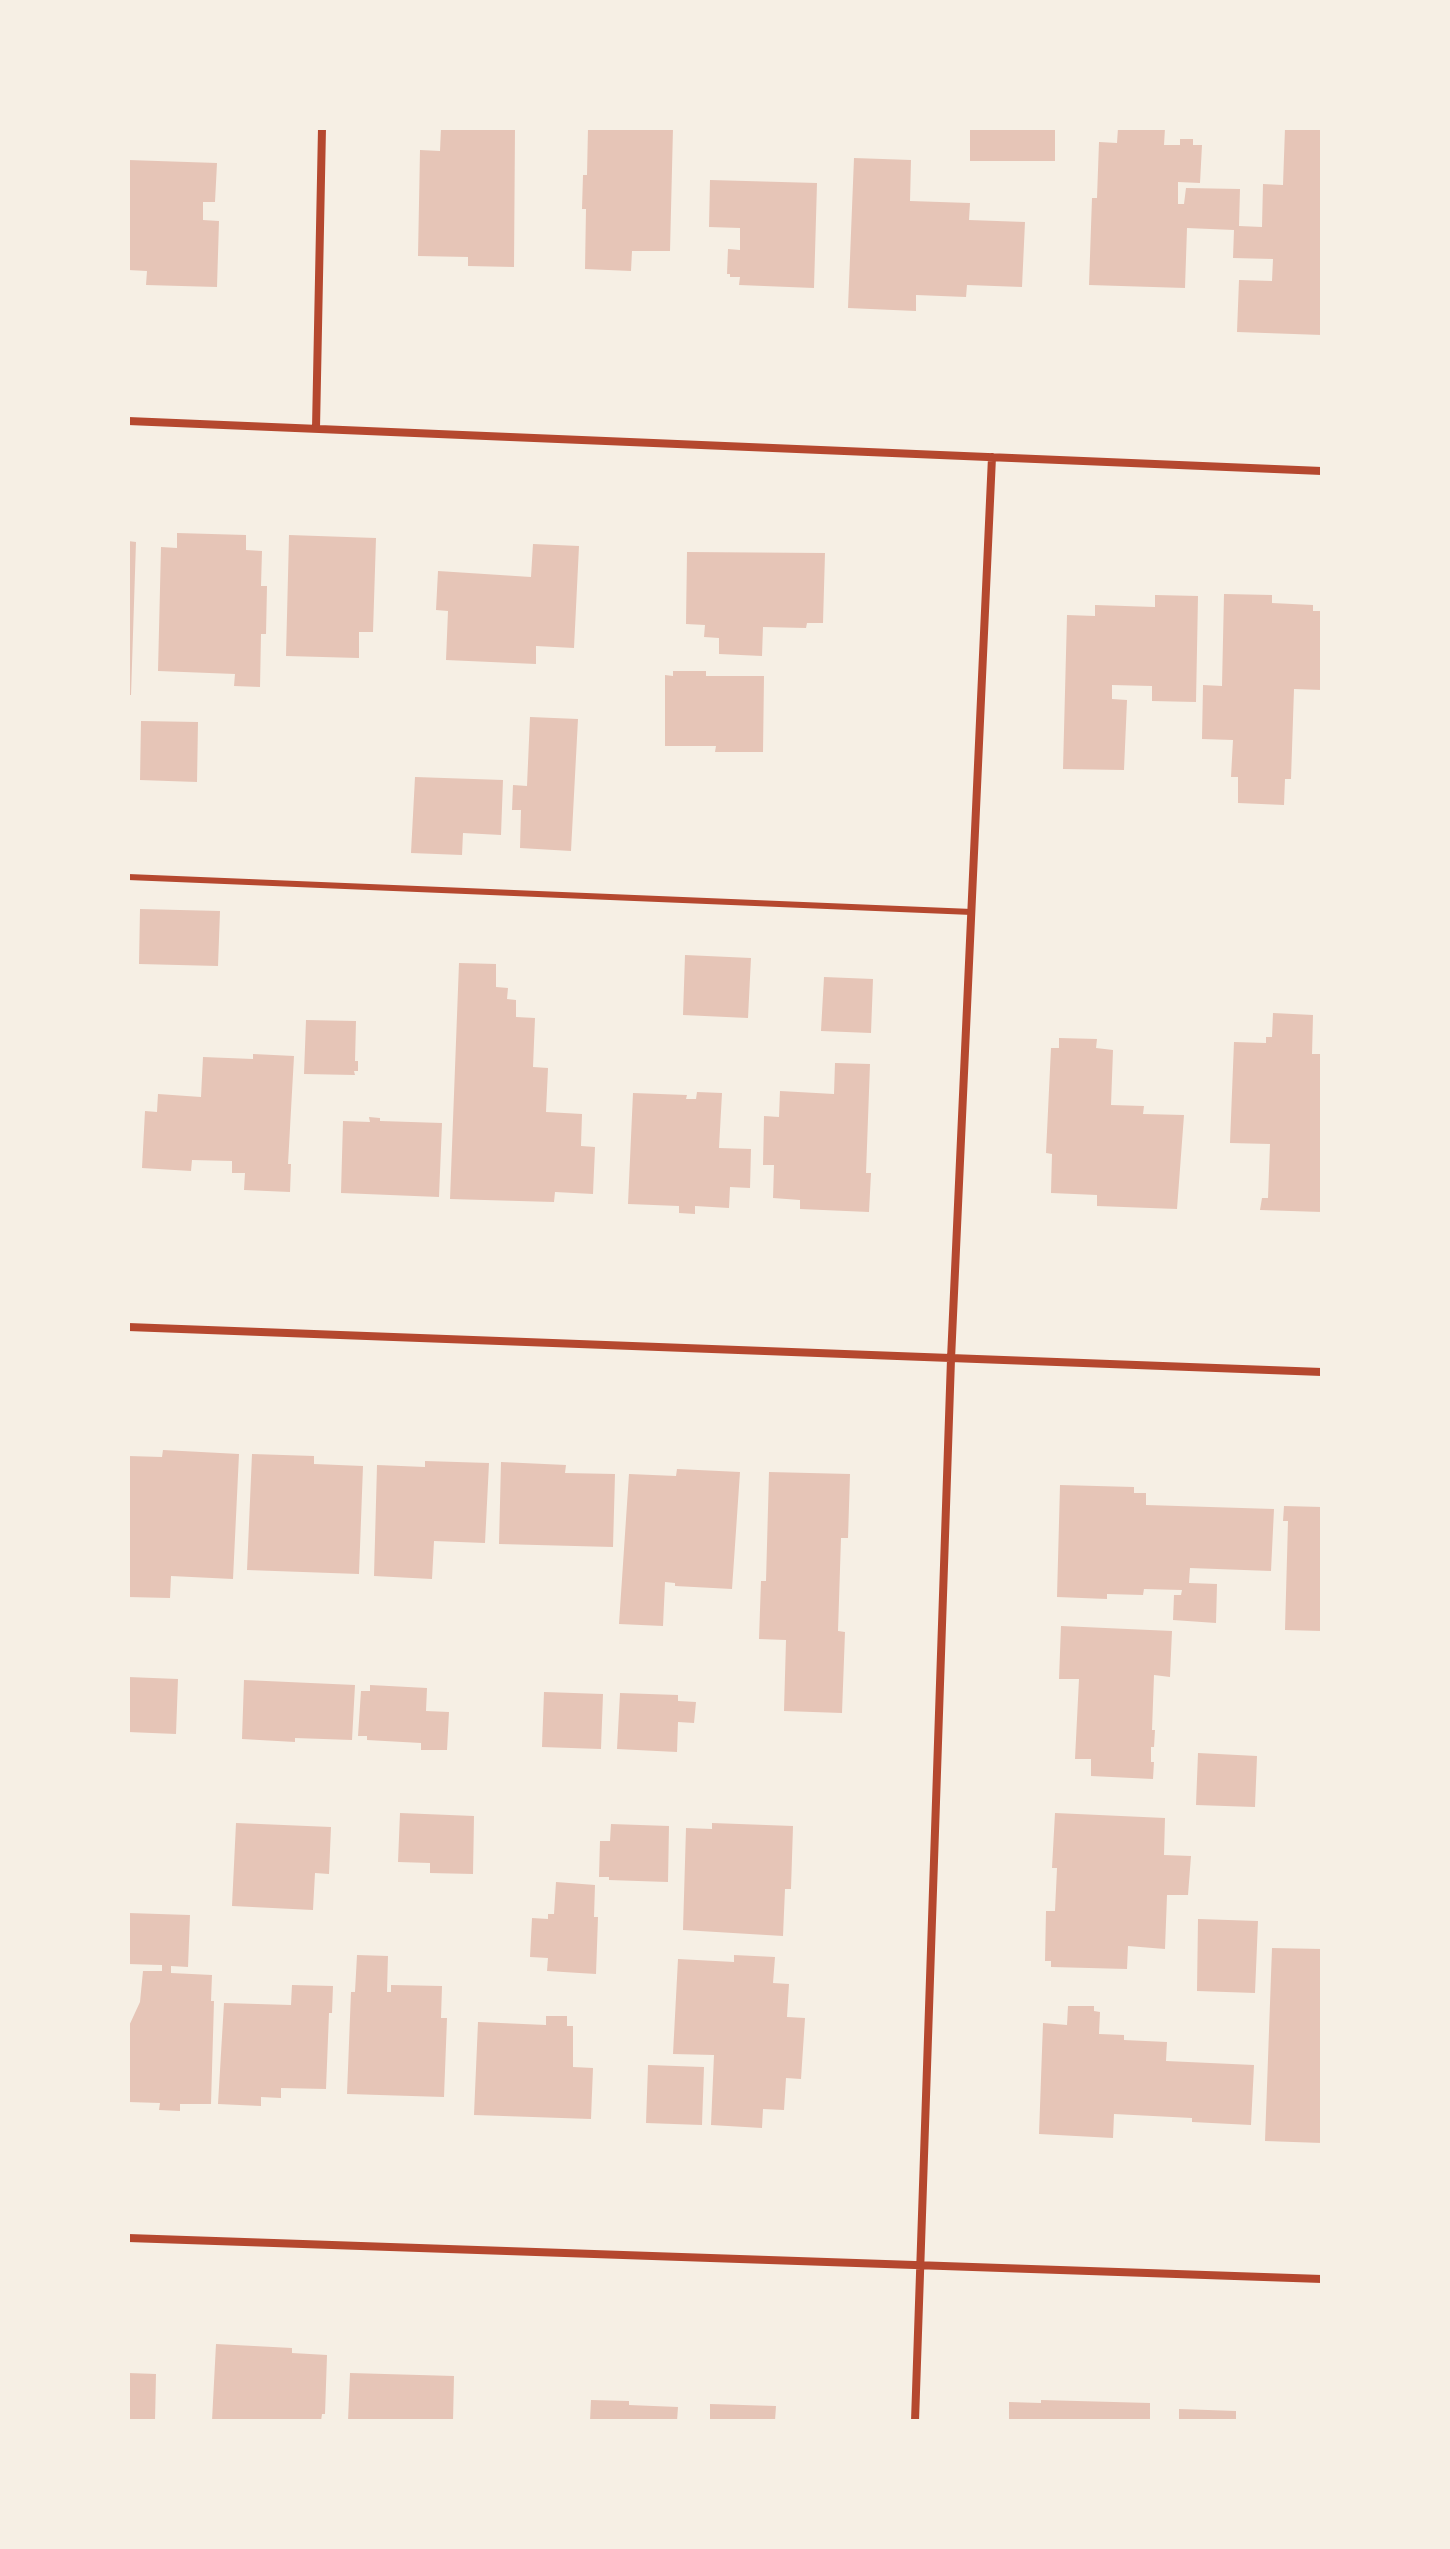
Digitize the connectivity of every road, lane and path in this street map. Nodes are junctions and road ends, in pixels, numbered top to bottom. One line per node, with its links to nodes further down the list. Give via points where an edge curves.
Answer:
1 (322, 128): 3 (street)
2 (128, 421): 3 (street)
3 (316, 428): 4 (street)
4 (992, 457): 5 (street); 7 (street)
5 (1322, 471)
6 (128, 877): 7 (lane)
7 (972, 912): 9 (street)
8 (128, 1327): 9 (street)
9 (951, 1359): 10 (street); 12 (street)
10 (1322, 1372)
11 (128, 2238): 12 (street)
12 (921, 2266): 13 (street); 14 (street)
13 (1322, 2279)
14 (915, 2421)

